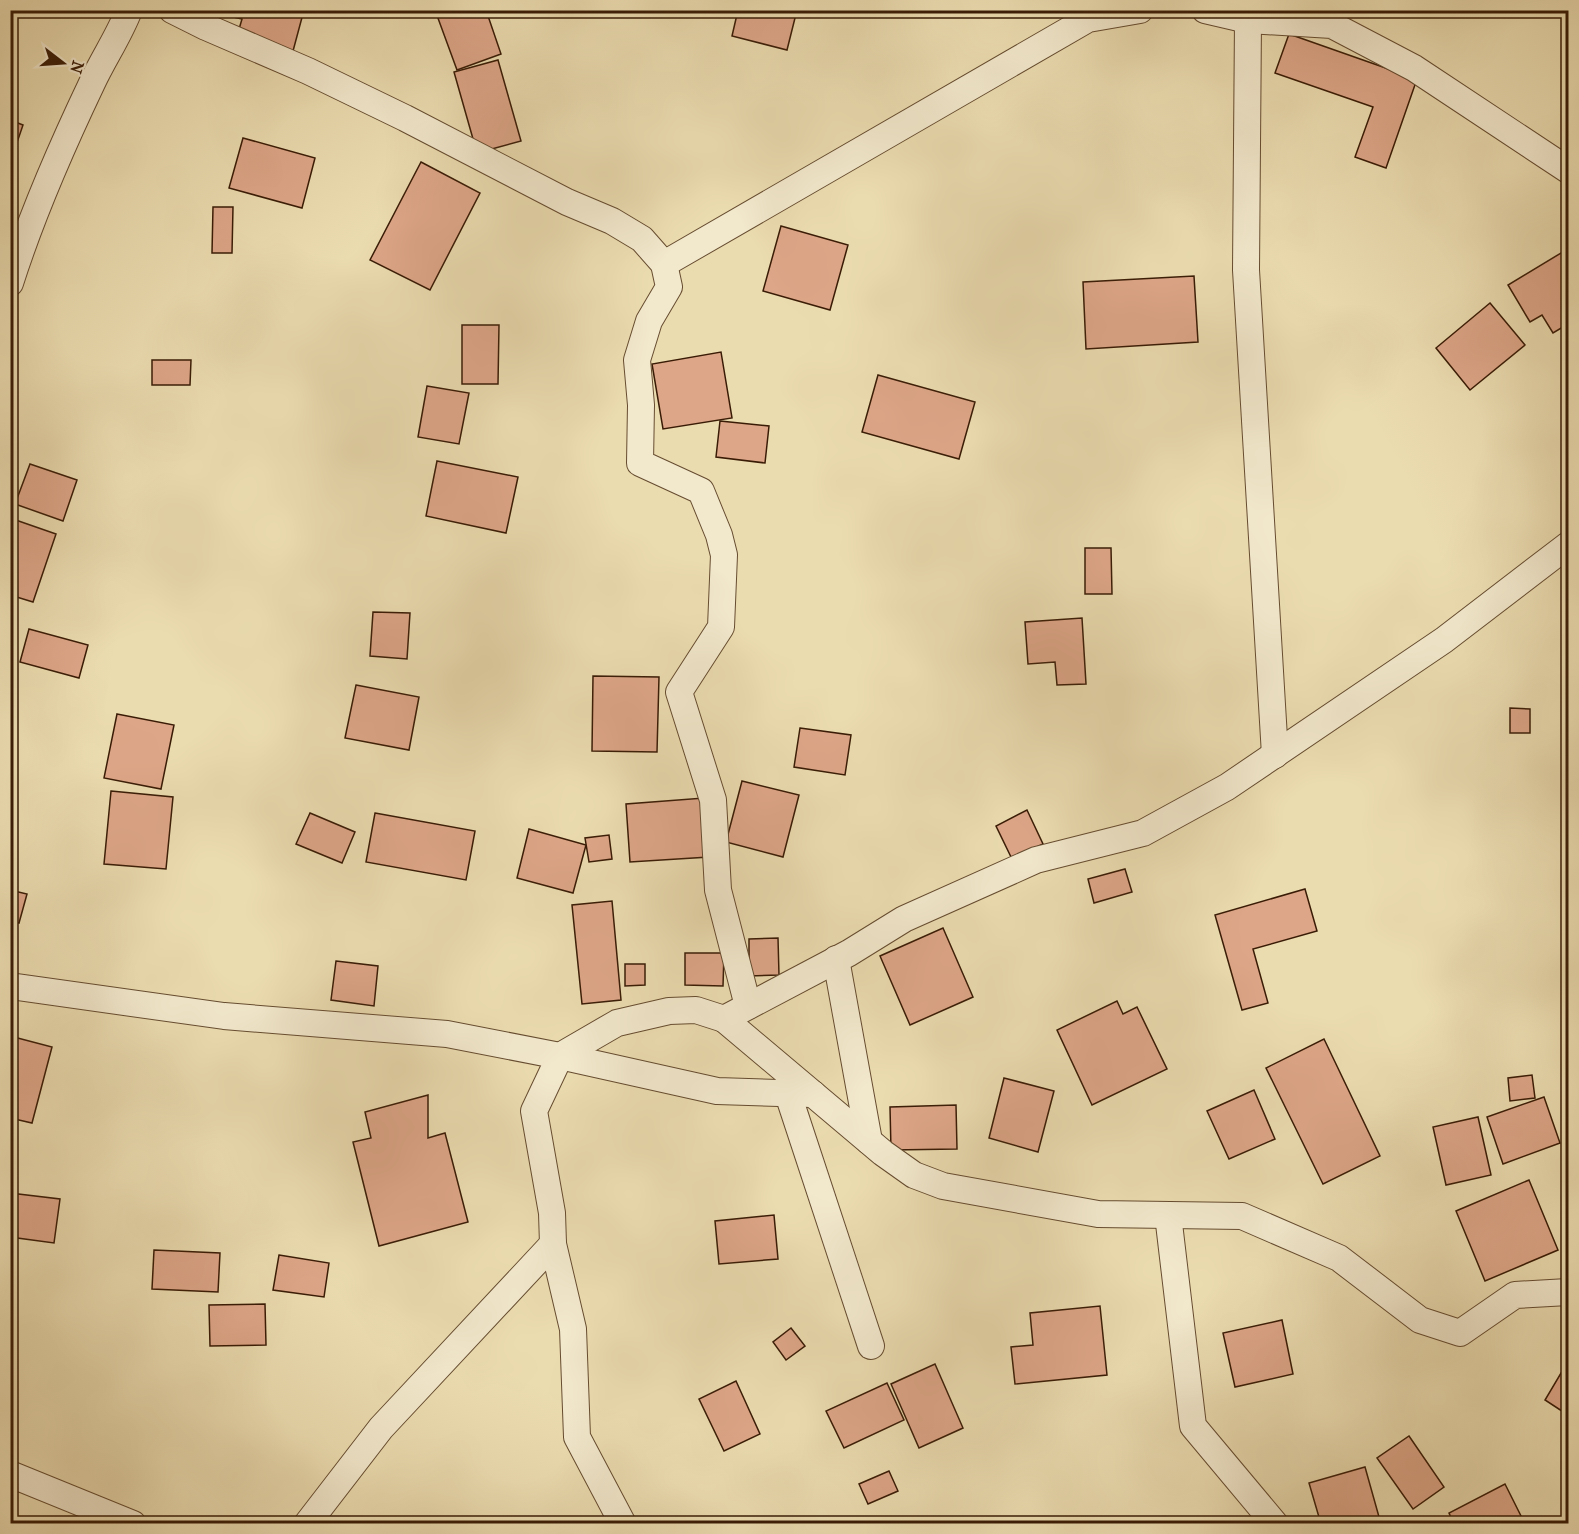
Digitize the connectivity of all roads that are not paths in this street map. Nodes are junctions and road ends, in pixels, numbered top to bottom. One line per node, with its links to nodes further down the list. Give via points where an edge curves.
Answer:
1 (129, 10): 8 (street, via 59,152)
2 (172, 10): 7 (street, via 308,71 612,221 642,239)
3 (1140, 10): 7 (street, via 1088,19)
4 (1205, 10): 5 (street)
5 (1248, 20): 6 (street, via 1332,25 1414,68); 10 (street, via 1246,270)
6 (1569, 170)
7 (664, 264): 13 (street, via 669,287 649,321 637,360 640,463 701,491 723,555 721,627 679,692 713,800 718,890)
8 (10, 283)
9 (1569, 545): 10 (street, via 1444,640)
10 (1275, 755): 11 (street, via 1227,787 1143,833 1036,860 904,919)
11 (837, 959): 13 (street); 18 (street)
12 (10, 986): 15 (street, via 224,1016 447,1034)
13 (748, 1006): 14 (street)
14 (723, 1019): 15 (street, via 696,1010 669,1011 617,1023); 17 (street)
15 (560, 1056): 16 (street, via 717,1091); 20 (street, via 534,1111 552,1213)
16 (788, 1094): 17 (street); 22 (street)
17 (813, 1094): 18 (street)
18 (869, 1141): 19 (street, via 914,1175 943,1186 1098,1214)
19 (1168, 1215): 21 (street, via 1242,1216 1339,1258 1420,1320 1460,1333 1515,1295); 27 (street, via 1193,1426)
20 (553, 1244): 25 (street, via 381,1428); 26 (street, via 573,1329 577,1437)
21 (1569, 1292)
22 (871, 1346)
23 (10, 1473): 24 (street)
24 (133, 1524)
25 (307, 1524)
26 (623, 1524)
27 (1275, 1524)

